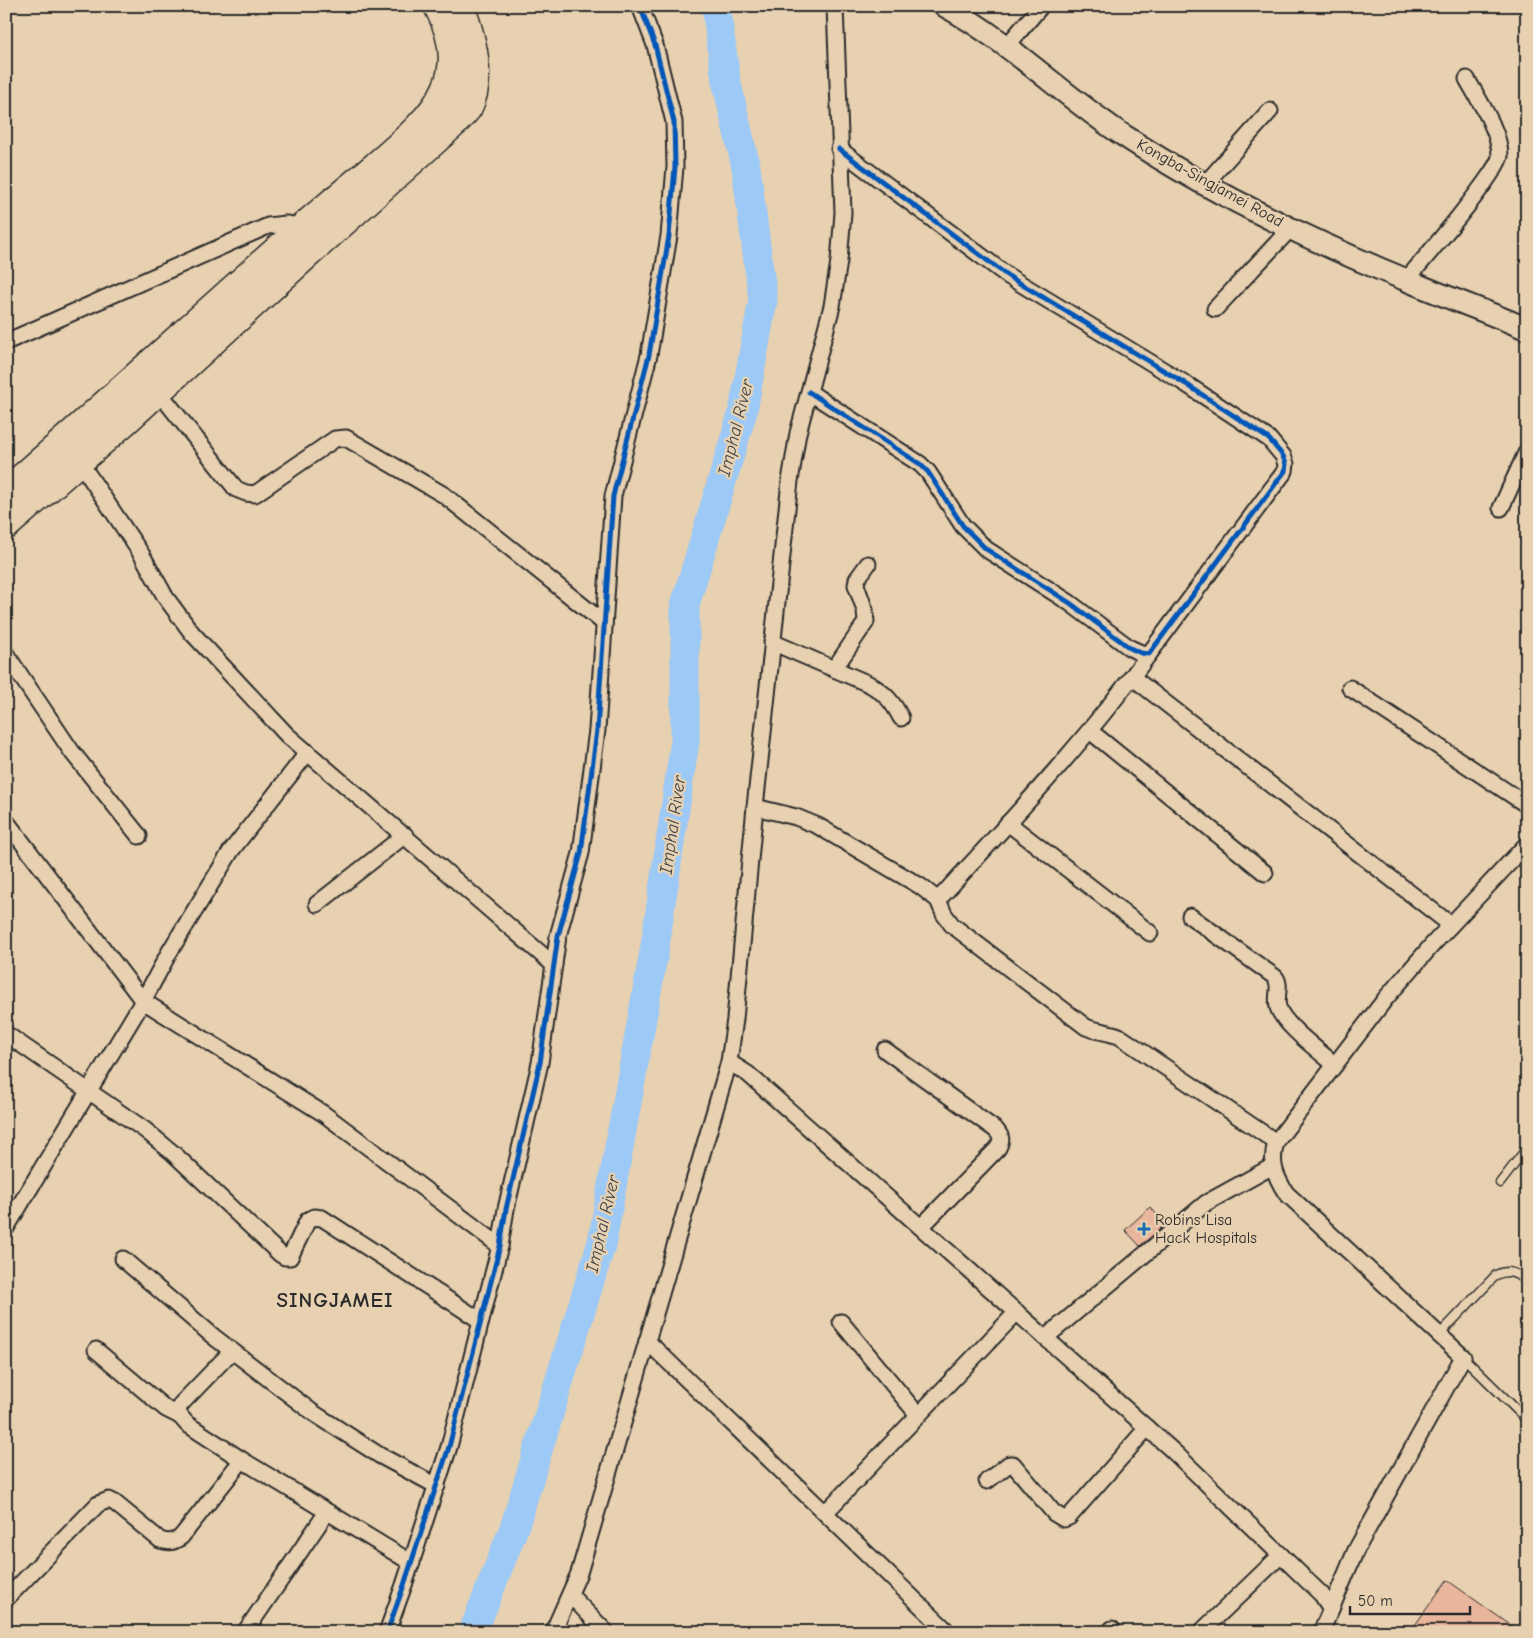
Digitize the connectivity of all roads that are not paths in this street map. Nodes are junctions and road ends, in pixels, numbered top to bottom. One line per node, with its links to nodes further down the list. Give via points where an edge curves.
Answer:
1 (438, 6): 13 (highway, via 452,41 452,64 446,89 432,112)
2 (460, 6): 13 (highway, via 473,55 473,94 467,108 435,142)
3 (640, 6): 26 (street, via 656,45 674,122 675,167 668,236 649,355 613,496)
4 (835, 6): 10 (street)
5 (945, 6): 7 (street, Kongba-Singjamei Road)
6 (1041, 6): 7 (street)
7 (1006, 47): 11 (street, Kongba-Singjamei Road, via 1122,134)
8 (1467, 79): 14 (street, via 1494,130 1500,158 1471,200)
9 (1270, 111): 11 (street)
10 (839, 149): 19 (street, via 843,213 838,262 832,306); 29 (street, via 1008,276 1186,384 1269,439 1283,456 1286,464 1281,478)
11 (1205, 184): 12 (street, Kongba-Singjamei Road)
12 (1291, 228): 14 (street, Kongba-Singjamei Road); 15 (street)
13 (316, 231): 17 (street, via 286,224 268,226); 18 (highway); 22 (highway)
14 (1406, 280): 16 (street, Kongba-Singjamei Road)
15 (1215, 309)
16 (1527, 329)
17 (6, 342)
18 (158, 391): 21 (highway); 26 (street, via 236,489 255,494 335,439 346,438 444,495)
19 (809, 392): 27 (street, via 790,481); 29 (street, via 920,464 963,526 986,548 1070,603 1130,648)
20 (1527, 451): 23 (street)
21 (79, 461): 24 (highway); 35 (street, via 142,555 166,598 192,633)
22 (6, 492)
23 (1501, 508)
24 (6, 525)
25 (868, 564): 30 (street, via 856,584 866,622)
26 (604, 624): 49 (street, via 597,730 581,853 558,936)
27 (772, 642): 30 (street); 37 (street)
28 (6, 654): 41 (street, via 72,752)
29 (1149, 654): 31 (street)
30 (834, 669): 33 (street, via 883,692)
31 (1132, 677): 34 (street); 47 (street)
32 (1350, 688): 36 (street)
33 (901, 718)
34 (1090, 731): 39 (street); 43 (street)
35 (308, 752): 40 (street); 50 (street, via 231,851)
36 (1527, 805)
37 (754, 807): 44 (street, via 796,816 818,826); 53 (street)
38 (6, 821): 50 (street)
39 (1008, 823): 44 (street); 48 (street)
40 (405, 835): 45 (street); 49 (street)
41 (139, 836)
42 (1527, 844): 47 (street)
43 (1264, 873)
44 (938, 900): 56 (street, via 952,925 1086,1027 1119,1036)
45 (317, 904)
46 (1190, 916): 54 (street, via 1275,977 1278,981 1278,1008 1284,1018)
47 (1451, 925): 54 (street, via 1386,998)
48 (1150, 933)
49 (554, 965): 62 (street, via 540,1063)
50 (143, 1002): 55 (street); 62 (street, via 324,1114)
51 (6, 1034): 55 (street)
52 (885, 1050): 60 (street, via 1001,1135 998,1148)
53 (729, 1062): 60 (street, via 748,1074); 70 (street)
54 (1335, 1065): 56 (street)
55 (88, 1092): 61 (street); 66 (street, via 173,1153 285,1257 290,1257 308,1220 322,1218)
56 (1276, 1142): 58 (street)
57 (1527, 1148): 59 (lane)
58 (1273, 1166): 68 (street, via 1286,1194); 69 (street, via 1206,1203)
59 (1500, 1183)
60 (921, 1227): 65 (street)
61 (6, 1228)
62 (500, 1246): 66 (street)
63 (123, 1259): 72 (street)
64 (1527, 1280): 68 (lane, via 1505,1271 1496,1275)
65 (1017, 1312): 69 (street); 74 (street)
66 (481, 1322): 80 (street)
67 (841, 1322): 74 (street)
68 (1439, 1335): 73 (street)
69 (1046, 1338): 77 (street)
70 (647, 1341): 82 (street); 85 (street, via 580,1573)
71 (96, 1350): 75 (street, via 166,1409)
72 (232, 1350): 75 (street, via 181,1404); 80 (street, via 312,1412 379,1455)
73 (1462, 1357): 76 (lane); 87 (street, via 1356,1550)
74 (918, 1415): 82 (street)
75 (180, 1416): 78 (street)
76 (1527, 1420)
77 (1147, 1428): 79 (street, via 1064,1519 1054,1513 1014,1464 1006,1466); 83 (street)
78 (242, 1460): 81 (street); 86 (street, via 175,1542 160,1540 109,1500 103,1502)
79 (987, 1481)
80 (437, 1486): 84 (street)
81 (328, 1512): 84 (street); 88 (street)
82 (825, 1513): 92 (street)
83 (1281, 1555): 87 (street, via 1322,1595); 93 (street)
84 (412, 1563): 89 (street)
85 (570, 1595): 90 (street); 91 (street)
86 (6, 1599)
87 (1331, 1609): 94 (street)
88 (245, 1632)
89 (387, 1632)
90 (553, 1632)
91 (606, 1632)
92 (948, 1632)
93 (1201, 1632)
94 (1321, 1632)

